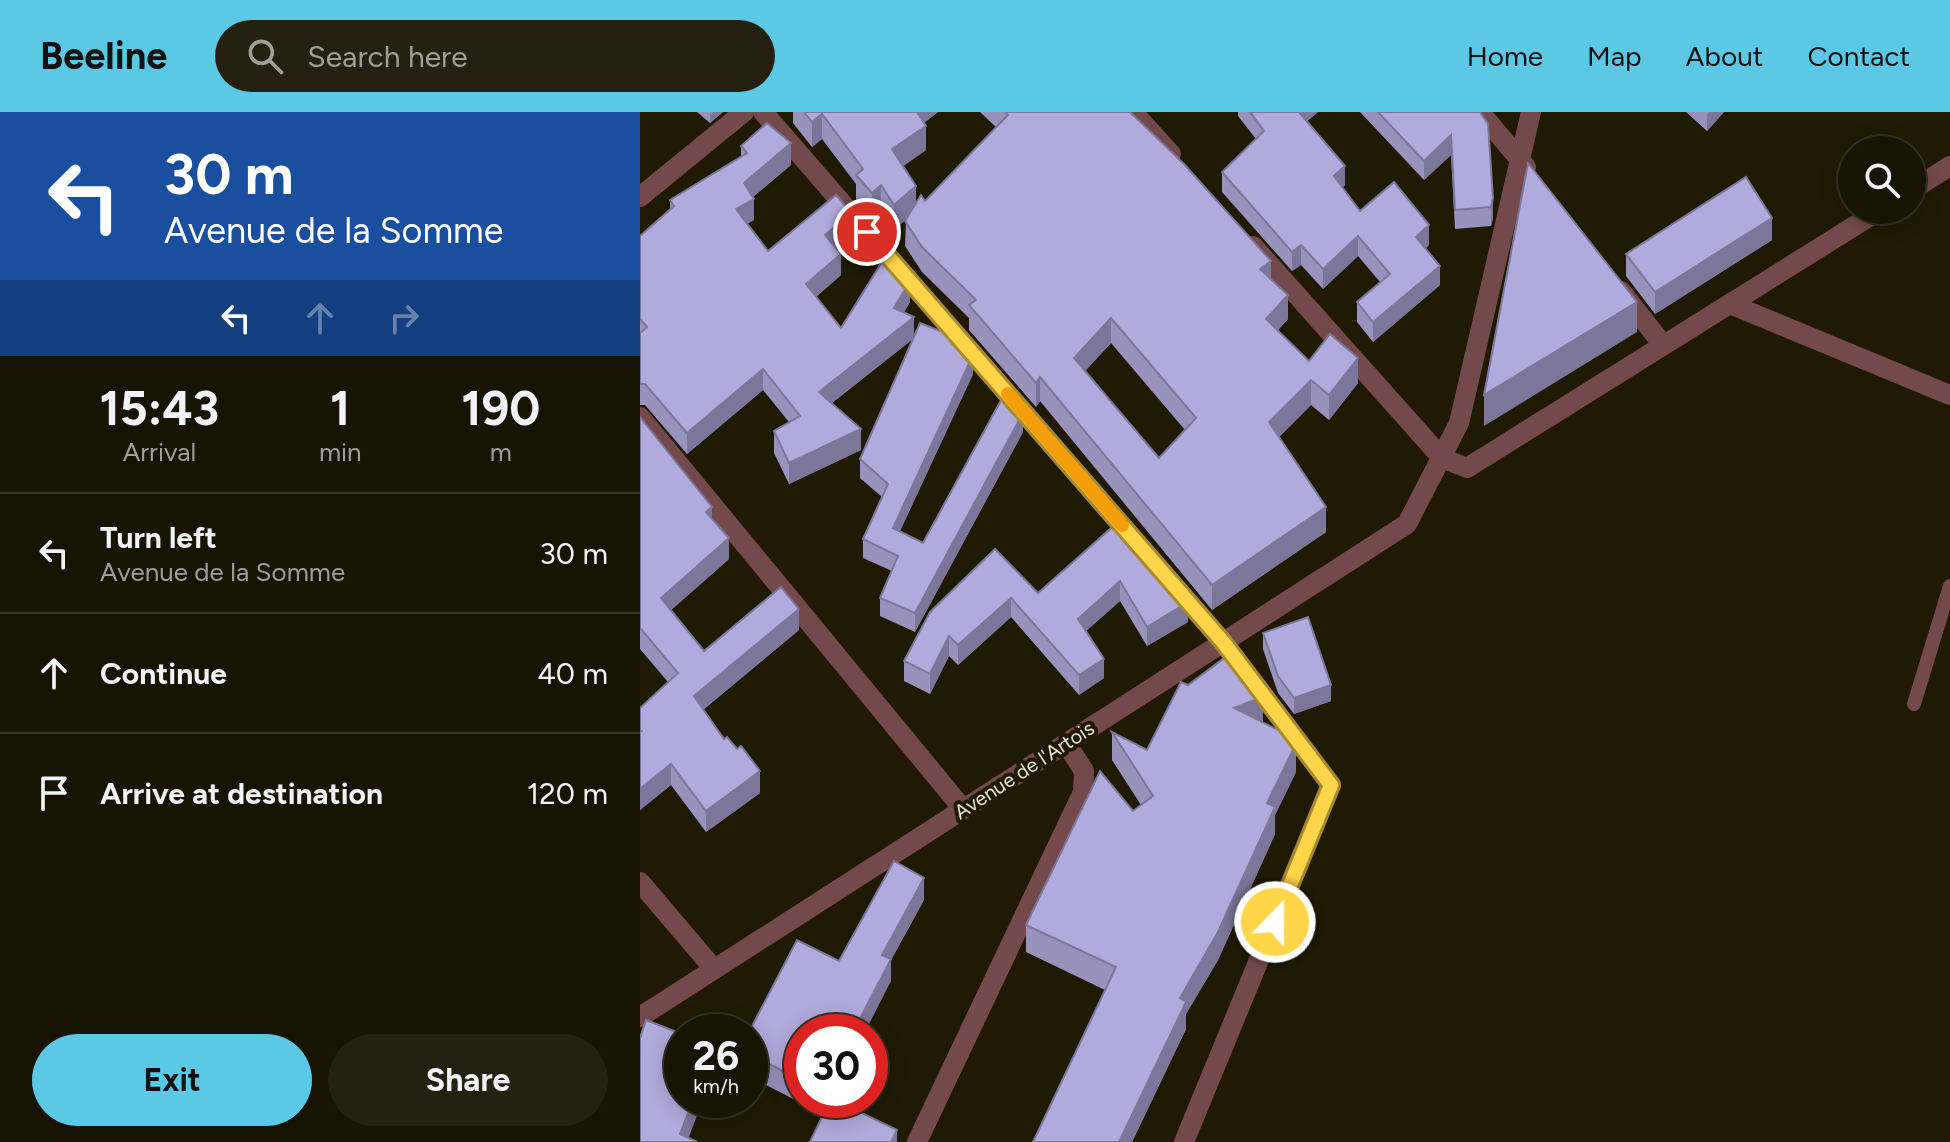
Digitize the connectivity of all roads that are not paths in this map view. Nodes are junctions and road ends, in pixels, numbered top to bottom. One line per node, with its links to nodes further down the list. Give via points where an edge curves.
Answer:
1 (744, 112): 11 (street)
2 (763, 112): 21 (street)
3 (1133, 112): 8 (street)
4 (1480, 112): 6 (street)
5 (1531, 112): 6 (street)
6 (1520, 160): 10 (street); 19 (street, via 1459,423)
7 (1950, 166): 9 (street)
8 (1187, 172)
9 (1926, 181)
10 (1539, 185)
11 (640, 197)
12 (1858, 224): 15 (street)
13 (1240, 231): 19 (street)
14 (1606, 271): 16 (street)
15 (1730, 304): 16 (street); 17 (street)
16 (1663, 345): 19 (street, via 1467,468)
17 (1950, 395)
18 (640, 417): 24 (street)
19 (1442, 458): 21 (street, Avenue de l'Artois, via 1407,524)
20 (1950, 586): 22 (lane)
21 (1223, 642): 23 (street, Avenue de l'Artois); 29 (street, via 1331,785)
22 (1914, 704)
23 (1066, 743): 24 (street, Avenue de l'Artois); 28 (street, via 1084,771 1083,792)
24 (963, 809): 26 (street, Avenue de l'Artois)
25 (640, 882): 26 (street)
26 (714, 969): 27 (street, Avenue de l'Artois)
27 (640, 1017)
28 (917, 1142)
29 (1184, 1142)

